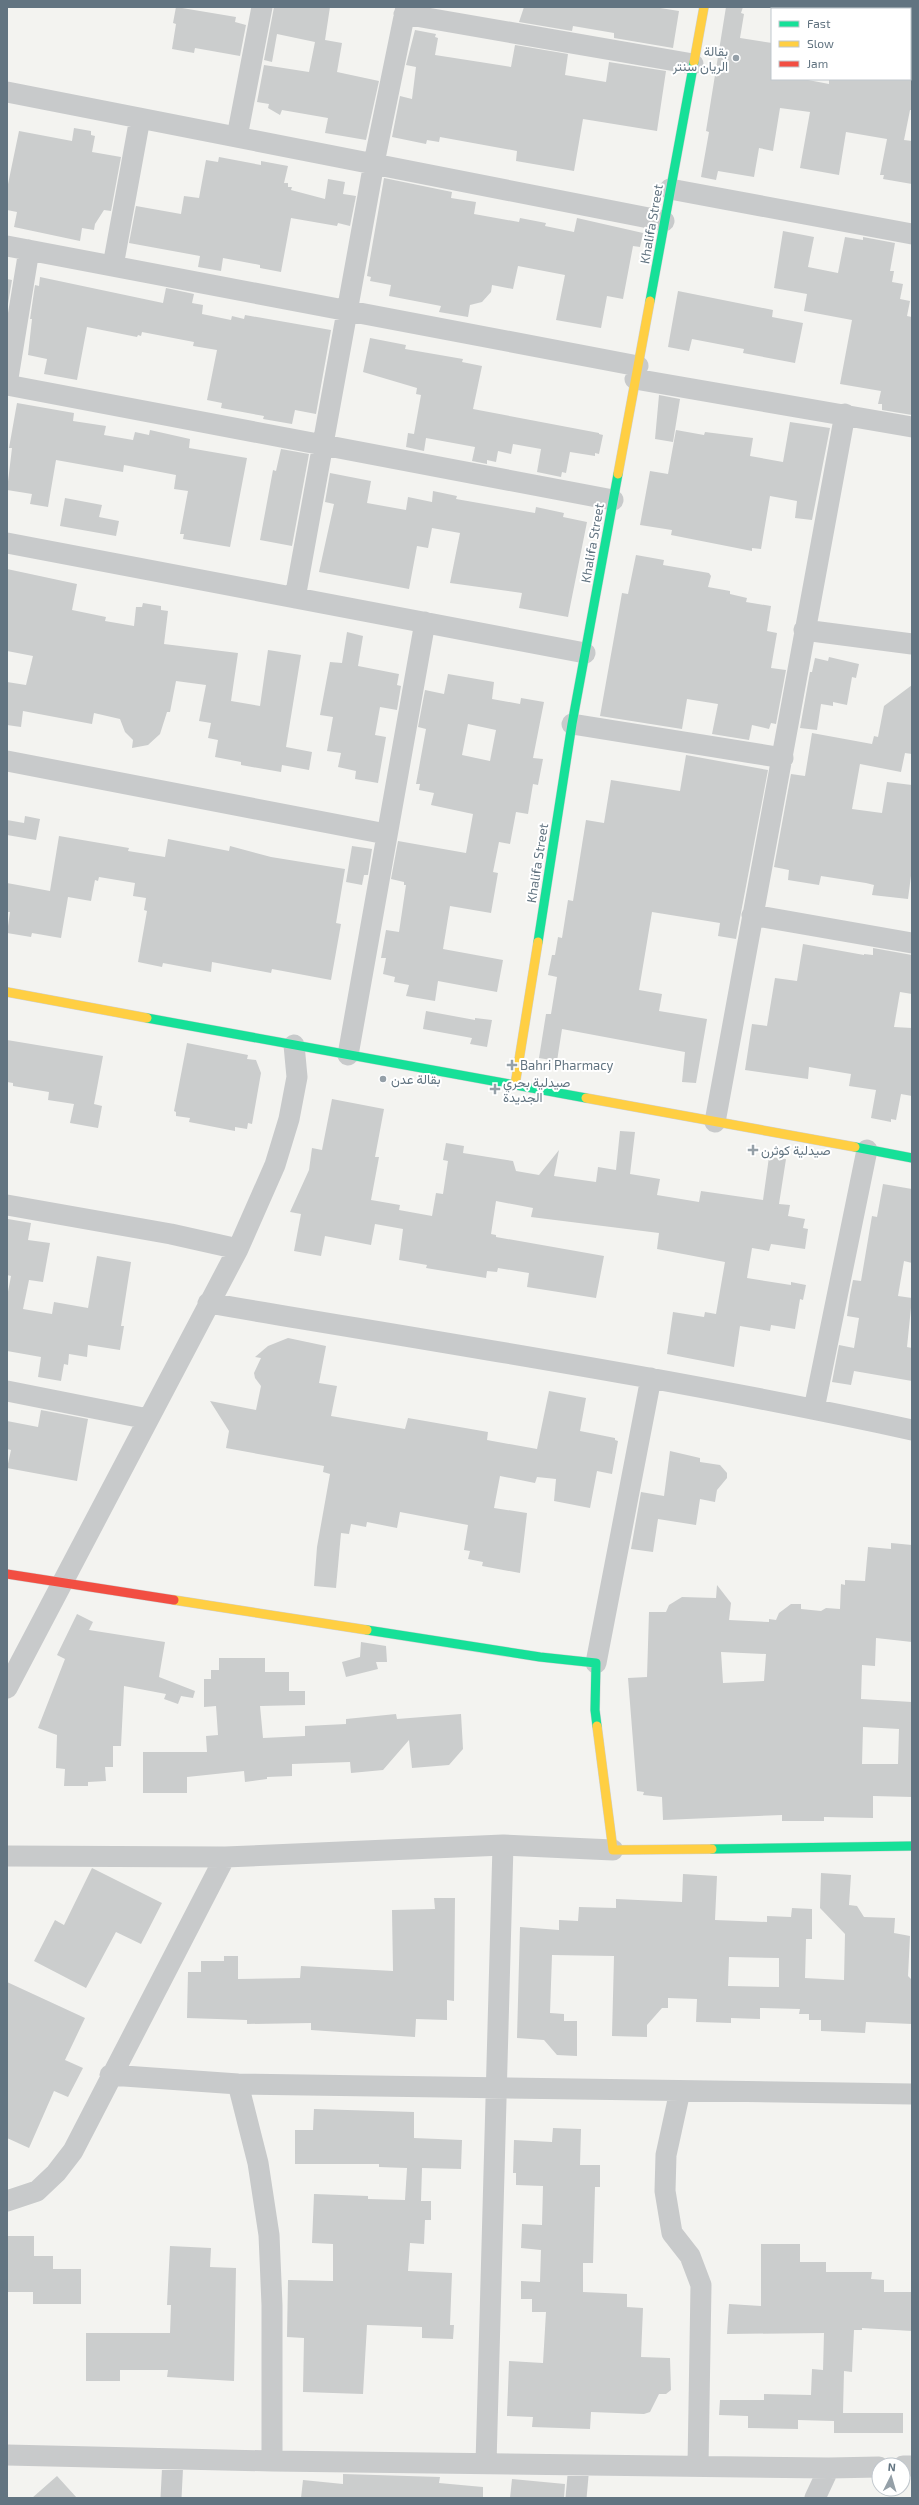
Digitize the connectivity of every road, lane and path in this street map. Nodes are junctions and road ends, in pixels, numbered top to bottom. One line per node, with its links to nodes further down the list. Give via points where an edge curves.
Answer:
1 (262, 7): 7 (street)
2 (704, 7): 4 (street, Khalifa Street)
3 (405, 11): 4 (street); 8 (street)
4 (693, 64): 9 (street, Khalifa Street)
5 (7, 92): 6 (street)
6 (140, 118): 7 (street); 14 (street)
7 (237, 137): 8 (street)
8 (374, 163): 10 (street); 15 (street)
9 (670, 189): 10 (street, Khalifa Street); 11 (street)
10 (664, 221): 16 (street, Khalifa Street)
11 (912, 234)
12 (7, 246): 13 (street)
13 (29, 250): 14 (street); 17 (street)
14 (113, 266): 15 (street)
15 (348, 310): 16 (street); 20 (street)
16 (636, 373): 18 (street); 21 (street, Khalifa Street)
17 (7, 385): 20 (street)
18 (845, 414): 19 (street); 25 (street)
19 (912, 427)
20 (323, 445): 21 (street); 23 (street)
21 (613, 500): 27 (street, Khalifa Street)
22 (7, 543): 23 (street)
23 (296, 598): 24 (street)
24 (425, 622): 27 (street); 31 (street)
25 (804, 630): 26 (street); 29 (street)
26 (912, 644)
27 (585, 652): 28 (street, Khalifa Street)
28 (572, 724): 29 (street); 37 (street, Khalifa Street)
29 (783, 758): 32 (street)
30 (7, 761): 31 (street)
31 (386, 834): 36 (street)
32 (752, 915): 33 (street); 38 (street)
33 (912, 943)
34 (7, 992): 35 (street)
35 (294, 1045): 36 (street); 42 (street, via 297,1077 289,1119 274,1165)
36 (348, 1055): 37 (street)
37 (515, 1086): 38 (street)
38 (715, 1122): 39 (street)
39 (867, 1150): 40 (street); 46 (street)
40 (912, 1158)
41 (7, 1205): 42 (street, via 171,1234)
42 (238, 1249): 43 (street)
43 (208, 1303): 44 (street); 47 (street)
44 (651, 1378): 46 (street); 51 (street)
45 (7, 1391): 47 (street)
46 (814, 1409): 48 (street)
47 (148, 1418): 50 (street)
48 (912, 1430)
49 (7, 1574): 50 (street)
50 (63, 1582): 51 (street, via 540,1657); 52 (street)
51 (596, 1663): 55 (street, via 595,1710)
52 (7, 1688)
53 (503, 1845): 55 (street); 57 (street); 60 (street)
54 (912, 1846): 55 (street)
55 (613, 1850)
56 (7, 1856): 57 (street)
57 (225, 1857): 58 (street)
58 (110, 2075): 59 (street); 63 (street, via 73,2151 56,2173 37,2191)
59 (238, 2084): 60 (street); 66 (street, via 258,2164 269,2234 272,2305)
60 (498, 2089): 61 (street); 67 (street)
61 (680, 2091): 62 (street); 69 (street, via 666,2155 665,2191 672,2233 690,2256 701,2285)
62 (912, 2094)
63 (7, 2201)
64 (7, 2455): 65 (street)
65 (173, 2459): 66 (street); 72 (street)
66 (272, 2461): 67 (street)
67 (486, 2464): 68 (street)
68 (579, 2465): 69 (street); 73 (street)
69 (698, 2466): 71 (street)
70 (871, 2467): 71 (street)
71 (830, 2468): 74 (street)
72 (171, 2498)
73 (576, 2498)
74 (815, 2498)

